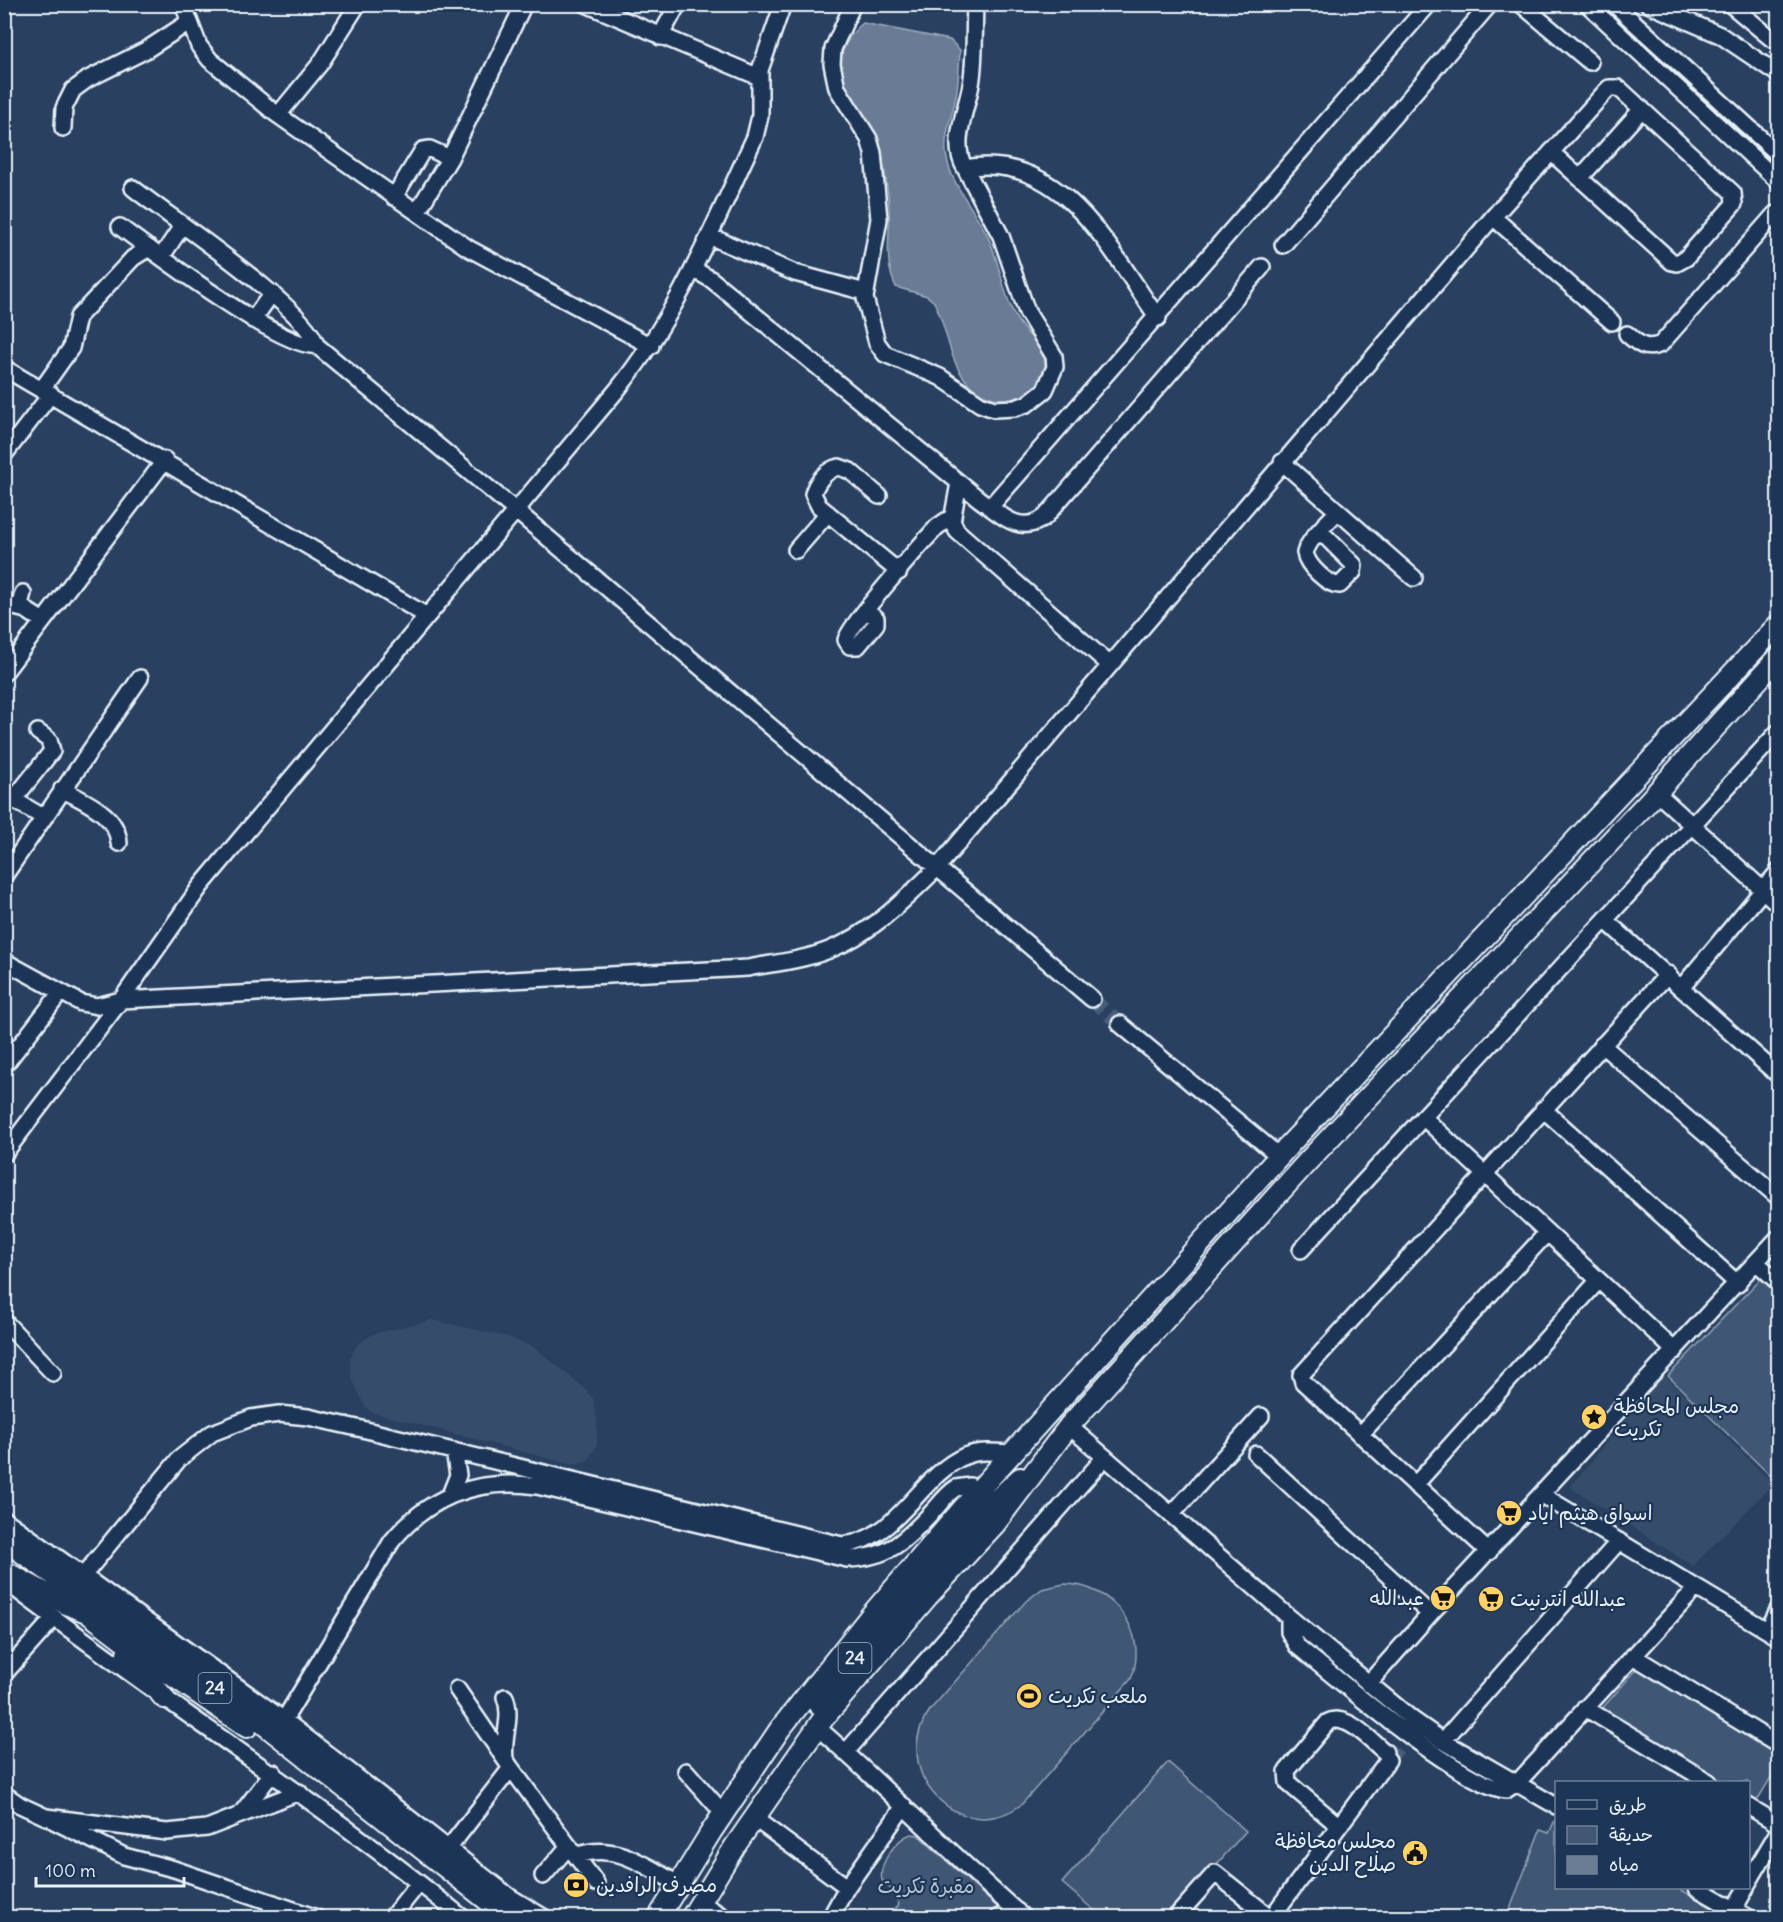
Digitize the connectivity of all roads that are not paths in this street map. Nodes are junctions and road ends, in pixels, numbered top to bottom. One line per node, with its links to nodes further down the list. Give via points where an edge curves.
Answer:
1 (183, 4): 16 (street)
2 (358, 4): 24 (street, via 320,64)
3 (524, 4): 30 (street)
4 (586, 4): 18 (street)
5 (678, 4): 18 (street)
6 (783, 4): 22 (street)
7 (853, 4): 46 (street, via 833,50 832,63 837,88 873,153 879,219)
8 (975, 4): 31 (street, via 972,75 958,155)
9 (1429, 4): 48 (street)
10 (1490, 4): 42 (street)
11 (1521, 4): 19 (street)
12 (1587, 4): 27 (street)
13 (1614, 4): 25 (street)
14 (1648, 4): 20 (street, via 1720,35)
15 (1730, 4): 17 (street)
16 (189, 22): 24 (street, via 210,60); 26 (street, via 73,90 64,108)
17 (1775, 35): 20 (street)
18 (660, 37): 22 (street)
19 (1590, 62)
20 (1763, 62): 21 (street)
21 (1779, 74)
22 (759, 77): 41 (street, via 760,116 755,137)
23 (1642, 109): 28 (street, via 1618,88 1609,88); 32 (street); 32 (street, via 1733,193 1731,209 1677,263)
24 (278, 115): 35 (street)
25 (1746, 124): 27 (street); 29 (street)
26 (63, 128)
27 (1733, 140): 33 (street)
28 (1551, 152): 32 (street); 38 (street)
29 (1779, 154)
30 (450, 158): 35 (street, via 423,150); 36 (street)
31 (965, 168): 46 (street, via 1001,236 1027,312 1053,351 1055,367 1045,390 1027,404 994,409 971,399 940,377 891,357 877,343); 48 (street, via 1014,170 1044,181 1062,193 1097,229)
32 (1580, 178)
33 (1779, 181)
34 (134, 188): 39 (street)
35 (394, 197): 36 (street)
36 (417, 212): 53 (street, via 468,248)
37 (1775, 213): 51 (street, via 1661,344 1644,347)
38 (1493, 217): 50 (street); 58 (street)
39 (182, 226): 43 (street); 47 (street)
40 (120, 227): 43 (street)
41 (709, 236): 45 (street); 46 (street, via 787,270)
42 (1283, 245)
43 (155, 252): 49 (street); 55 (street, via 133,258 78,317 71,348)
44 (1262, 267): 61 (street, via 1045,517 1035,523 1018,524)
45 (693, 269): 53 (street); 59 (street, via 712,280)
46 (865, 292)
47 (272, 293): 49 (street); 52 (street, via 312,334)
48 (1158, 318): 61 (street)
49 (253, 320): 52 (street, via 302,344)
50 (1612, 322)
51 (1627, 334)
52 (316, 345): 62 (street)
53 (651, 346): 62 (street)
54 (4, 368): 55 (street)
55 (46, 391): 56 (street); 57 (street)
56 (4, 455)
57 (165, 460): 72 (street); 73 (street)
58 (1282, 462): 63 (street); 76 (street)
59 (959, 483): 61 (street); 65 (street)
60 (879, 496): 64 (street, via 846,468 836,467 814,490 814,501)
61 (985, 503): 65 (street)
62 (515, 510): 72 (street); 87 (street)
63 (1338, 511): 66 (street); 69 (street)
64 (828, 513): 67 (street); 68 (street)
65 (954, 513): 68 (street); 76 (street, via 957,531)
66 (1320, 531)
67 (796, 550)
68 (899, 572): 71 (street)
69 (1414, 578)
70 (17, 602): 73 (street)
71 (867, 610)
72 (428, 616): 98 (street, via 200,887)
73 (43, 621): 77 (street)
74 (1779, 626): 105 (main road)
75 (1779, 658): 82 (main road)
76 (1110, 665): 87 (street)
77 (4, 673)
78 (140, 678): 81 (street)
79 (38, 732): 83 (street, via 51,742 52,751)
80 (1779, 732): 85 (street)
81 (62, 789): 84 (street); 86 (street, via 110,819)
82 (1656, 792): 85 (street); 107 (main road)
83 (9, 797): 84 (street)
84 (43, 817): 89 (street)
85 (1692, 826): 90 (street); 92 (street)
86 (119, 843)
87 (936, 869): 97 (street); 98 (street, via 852,939 797,960 748,968)
88 (1779, 872): 90 (street)
89 (4, 876)
90 (1763, 890): 91 (street); 95 (street)
91 (1779, 904)
92 (1605, 920): 94 (street); 104 (street)
93 (4, 962): 96 (street)
94 (1668, 974): 95 (street); 100 (street)
95 (1682, 987): 102 (street)
96 (61, 992): 98 (street, via 88,1005); 101 (street)
97 (1092, 999)
98 (121, 1000): 106 (street)
99 (1120, 1024): 105 (street)
100 (1602, 1045): 103 (street); 109 (street)
101 (4, 1066)
102 (1779, 1075)
103 (1543, 1109): 108 (street); 116 (street)
104 (1423, 1117): 108 (street); 112 (street)
105 (1284, 1150): 107 (main road); 124 (main road)
106 (4, 1155)
107 (1308, 1161): 121 (main road)
108 (1483, 1174): 110 (street); 122 (street, via 1302,1372 1304,1382)
109 (1779, 1197)
110 (1546, 1234): 114 (street); 122 (street)
111 (1779, 1238): 113 (street)
112 (1301, 1250)
113 (1757, 1263): 115 (street); 116 (street)
114 (1598, 1281): 118 (street); 129 (street)
115 (1779, 1282)
116 (1738, 1284): 118 (street)
117 (4, 1321): 119 (street)
118 (1675, 1350): 133 (street)
119 (53, 1373)
120 (1262, 1416): 134 (street)
121 (1069, 1426): 127 (street); 128 (main road)
122 (1360, 1435): 129 (street)
123 (454, 1450): 126 (street); 132 (street, via 458,1475); 143 (street, via 294,1415 265,1415 238,1421 206,1437 178,1459)
124 (1011, 1452): 126 (street, via 975,1453 958,1459 877,1534 842,1545); 131 (main road)
125 (1256, 1454): 147 (street)
126 (473, 1455): 130 (street, via 467,1472)
127 (1105, 1458): 134 (street); 166 (street)
128 (1041, 1462): 163 (main road, via 995,1524); 206 (main road, 24, via 983,1514 852,1662 758,1790)
129 (1415, 1485): 140 (street)
130 (476, 1486): 131 (street, via 537,1486 847,1559 880,1555 894,1548 956,1488 970,1486); 132 (street)
131 (978, 1491): 177 (main road, via 828,1667)
132 (450, 1495): 162 (street, via 418,1514 392,1541)
133 (1542, 1496): 138 (street); 140 (street)
134 (1171, 1515): 149 (street)
135 (4, 1519): 143 (street)
136 (4, 1527): 141 (main road)
137 (4, 1540): 141 (main road, 24)
138 (1619, 1541): 145 (street); 164 (street)
139 (4, 1549): 148 (main road, 24)
140 (1489, 1552): 147 (street)
141 (36, 1560): 148 (main road, 24)
142 (4, 1571): 148 (main road)
143 (83, 1576): 151 (street)
144 (4, 1580): 150 (street)
145 (1696, 1588): 152 (street); 153 (street)
146 (1779, 1610): 152 (street)
147 (1430, 1614): 155 (street)
148 (100, 1617): 151 (main road); 159 (main road); 161 (main road, 24); 185 (main road, 24, via 151,1661)
149 (1289, 1617): 155 (street); 171 (street, via 1289,1632 1297,1646 1404,1738 1492,1787 1506,1790)
150 (54, 1618): 154 (street); 159 (street)
151 (143, 1620): 157 (street)
152 (1773, 1634)
153 (1633, 1656): 160 (street); 165 (street)
154 (4, 1674)
155 (1368, 1684): 164 (street)
156 (457, 1689): 167 (street)
157 (250, 1696): 161 (main road); 162 (street)
158 (506, 1697): 167 (street, via 509,1718 504,1745)
159 (164, 1698): 168 (street)
160 (1585, 1708): 170 (street); 171 (street)
161 (254, 1716): 185 (main road, 24)
162 (284, 1720): 184 (street)
163 (817, 1727): 166 (street); 180 (main road)
164 (1443, 1741): 171 (street)
165 (1779, 1744)
166 (846, 1752): 175 (street)
167 (508, 1764): 184 (street); 186 (street)
168 (273, 1772): 172 (street); 178 (street)
169 (686, 1772): 177 (street)
170 (1707, 1781)
171 (1517, 1784): 174 (street)
172 (299, 1792): 178 (street); 189 (street)
173 (4, 1794): 179 (street)
174 (1555, 1805)
175 (904, 1806): 192 (street); 198 (street, via 954,1857)
176 (1750, 1807): 181 (street)
177 (723, 1813): 191 (main road)
178 (240, 1815): 179 (street, via 207,1828 167,1832)
179 (46, 1817): 196 (street, via 124,1856 174,1869)
180 (754, 1818): 192 (street); 197 (main road)
181 (1779, 1824)
182 (1339, 1826): 182 (street, via 1387,1756 1344,1720 1334,1719 1287,1772 1288,1783); 211 (street)
183 (1779, 1832): 188 (street)
184 (448, 1849): 204 (street)
185 (415, 1850): 202 (main road, 24); 203 (main road, 24)
186 (573, 1851): 187 (street); 190 (street); 191 (street, via 621,1853)
187 (543, 1876)
188 (1750, 1881)
189 (419, 1883): 200 (street); 201 (street)
190 (596, 1883)
191 (678, 1884): 205 (main road)
192 (847, 1887): 208 (street)
193 (1700, 1889): 195 (street)
194 (1745, 1889): 195 (street)
195 (1734, 1909): 212 (street)
196 (271, 1910): 199 (street)
197 (695, 1910): 207 (street)
198 (1021, 1914): 209 (street)
199 (317, 1917)
200 (391, 1917)
201 (464, 1917)
202 (490, 1917)
203 (513, 1917)
204 (543, 1917)
205 (658, 1917)
206 (680, 1917)
207 (725, 1917)
208 (830, 1917)
209 (997, 1917)
210 (1175, 1917): 211 (street, via 1215,1873)
211 (1271, 1917)
212 (1749, 1917)

